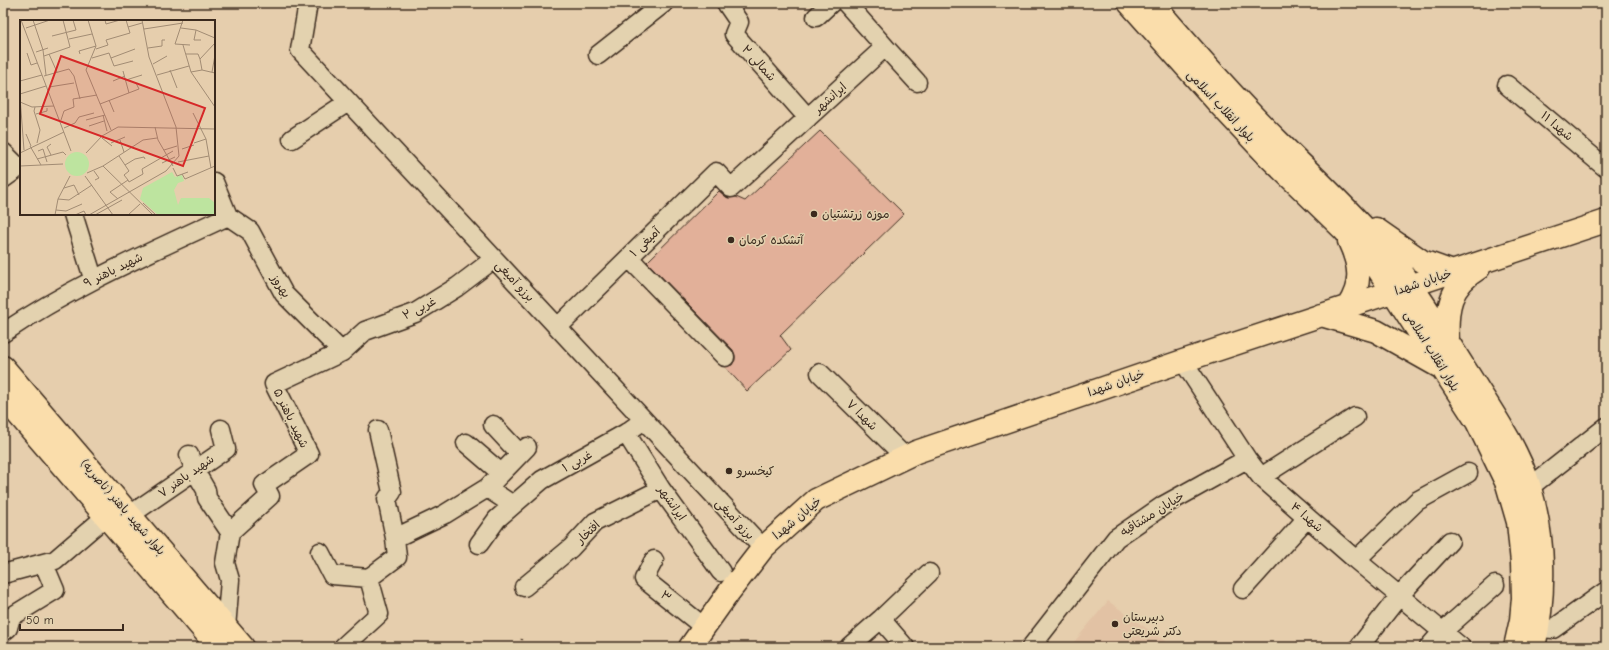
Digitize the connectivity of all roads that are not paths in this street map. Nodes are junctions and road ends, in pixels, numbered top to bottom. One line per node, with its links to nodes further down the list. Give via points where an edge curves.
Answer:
1 (308, 3): 13 (street, برزو آمیغی, via 300,50)
2 (664, 3): 10 (street)
3 (831, 3): 8 (street)
4 (846, 3): 9 (street)
5 (1128, 3): 19 (main road, بلوار انقلاب اسلامی, via 1219,104)
6 (1152, 3): 19 (main road, بلوار انقلاب اسلامی, via 1250,113)
7 (729, 4): 14 (street, ۲ شمالی, via 738,22 734,34)
8 (816, 17)
9 (885, 47): 11 (street); 14 (street, ایرانشهر)
10 (598, 55)
11 (917, 82)
12 (1507, 85): 18 (street, شهدا ۱۱)
13 (348, 102): 15 (street); 29 (street, برزو آمیغی)
14 (808, 118): 22 (street, ایرانشهر)
15 (292, 139)
16 (3, 152): 17 (street)
17 (20, 167): 20 (street)
18 (1606, 168)
19 (1299, 174): 25 (main road, بلوار انقلاب اسلامی)
20 (3, 179)
21 (215, 184): 24 (street)
22 (731, 188): 28 (street, آمیغی ۱, via 716,172)
23 (73, 215): 31 (street)
24 (228, 216): 31 (street, شهید باهنر ۹); 38 (street, بهروز, via 250,231 284,294)
25 (1345, 218): 30 (main road, via 1422,261); 32 (main road, بلوار انقلاب اسلامی, via 1376,266); 33 (main road, via 1359,271 1355,296)
26 (1606, 221): 27 (main road, خیابان شهدا)
27 (1501, 256): 30 (main road, خیابان شهدا); 37 (main road, via 1468,274 1459,285 1449,305)
28 (629, 258): 35 (street, آمیغی ۱); 39 (street)
29 (494, 259): 35 (street, برزو آمیغی); 38 (street, ۲ غربی, via 456,287 415,312 365,331)
30 (1453, 272): 32 (main road, خیابان شهدا)
31 (93, 278): 36 (street, شهید باهنر ۹)
32 (1403, 288): 33 (main road, خیابان شهدا); 37 (main road, بلوار انقلاب اسلامی); 42 (main road, بلوار انقلاب اسلامی)
33 (1348, 306): 34 (main road, خیابان شهدا)
34 (1321, 315): 40 (main road, خیابان شهدا); 42 (main road, via 1376,331)
35 (558, 327): 46 (street, برزو آمیغی)
36 (3, 333)
37 (1448, 342): 60 (main road, بلوار انقلاب اسلامی, via 1496,419)
38 (342, 352): 67 (street, شهید باهنر ۵, via 274,384 309,454 264,486 270,496)
39 (725, 357)
40 (1183, 361): 53 (main road, خیابان شهدا); 54 (street, شهدا ۴)
41 (3, 367): 56 (main road, بلوار شهید باهنر (ناصریه))
42 (1444, 370): 100 (main road, بلوار انقلاب اسلامی, via 1494,453 1507,484 1518,522 1523,598)
43 (820, 372): 53 (street, شهدا ۷)
44 (3, 397): 56 (main road, بلوار شهید باهنر (ناصریه))
45 (1355, 417): 59 (street)
46 (644, 420): 51 (street, ۱ غربی); 71 (street, برزو آمیغی)
47 (493, 425): 57 (street, via 524,450)
48 (1606, 427): 60 (street)
49 (221, 429): 55 (street, شهید باهنر ۷, via 226,449)
50 (378, 430): 68 (street, via 392,492 387,499)
51 (626, 434): 62 (street, ایرانشهر); 63 (street, ۱ غربی, via 542,480)
52 (466, 443): 57 (street)
53 (905, 457): 71 (main road, خیابان شهدا, via 816,500)
54 (1247, 459): 59 (street, شهدا ۴); 96 (street, خیابان مشتاقیه, via 1164,505 1116,538)
55 (192, 463): 64 (street, شهید باهنر ۷); 67 (street, via 206,490 207,498)
56 (77, 470): 64 (main road, بلوار شهید باهنر (ناصریه)); 65 (main road, بلوار شهید باهنر (ناصریه))
57 (501, 473): 61 (street)
58 (1468, 473): 74 (street, via 1417,501)
59 (1261, 477): 66 (street, شهدا ۴)
60 (1530, 487): 90 (main road, بلوار انقلاب اسلامی, via 1540,543 1543,587)
61 (487, 488): 63 (street); 68 (street, via 445,514)
62 (661, 489): 76 (street, ایرانشهر); 81 (street, افتخار, via 595,522 571,548)
63 (513, 505): 70 (street, ۱ غربی, via 497,519)
64 (130, 515): 89 (main road, بلوار شهید باهنر (ناصریه))
65 (105, 517): 75 (street, via 55,560); 89 (main road, بلوار شهید باهنر (ناصریه))
66 (1307, 518): 74 (street, شهدا ۴); 82 (street)
67 (230, 532): 89 (street, via 225,563 230,580)
68 (394, 538): 79 (street, via 397,557)
69 (1450, 541): 84 (street)
70 (479, 544)
71 (762, 548): 86 (main road, خیابان شهدا)
72 (320, 552): 79 (street, via 332,575)
73 (654, 560): 86 (street, ۳, via 644,579)
74 (1356, 560): 84 (street, شهدا ۴)
75 (44, 564): 78 (street); 87 (street, via 56,590 11,617 8,628)
76 (720, 572)
77 (929, 573): 85 (street)
78 (3, 574)
79 (369, 578): 92 (street, via 379,614)
80 (1495, 585): 88 (street)
81 (524, 587)
82 (1243, 589)
83 (1606, 591): 90 (street, via 1553,629)
84 (1399, 596): 88 (street, شهدا ۴); 97 (street)
85 (882, 619): 94 (street); 95 (street)
86 (704, 627): 93 (main road, خیابان شهدا)
87 (3, 632)
88 (1442, 632): 98 (street); 99 (street, شهدا ۴)
89 (222, 637): 91 (main road, بلوار شهید باهنر (ناصریه))
90 (1536, 637)
91 (243, 647)
92 (343, 647)
93 (690, 647)
94 (849, 647)
95 (905, 647)
96 (1031, 647)
97 (1359, 647)
98 (1429, 647)
99 (1461, 647)
100 (1515, 647)

